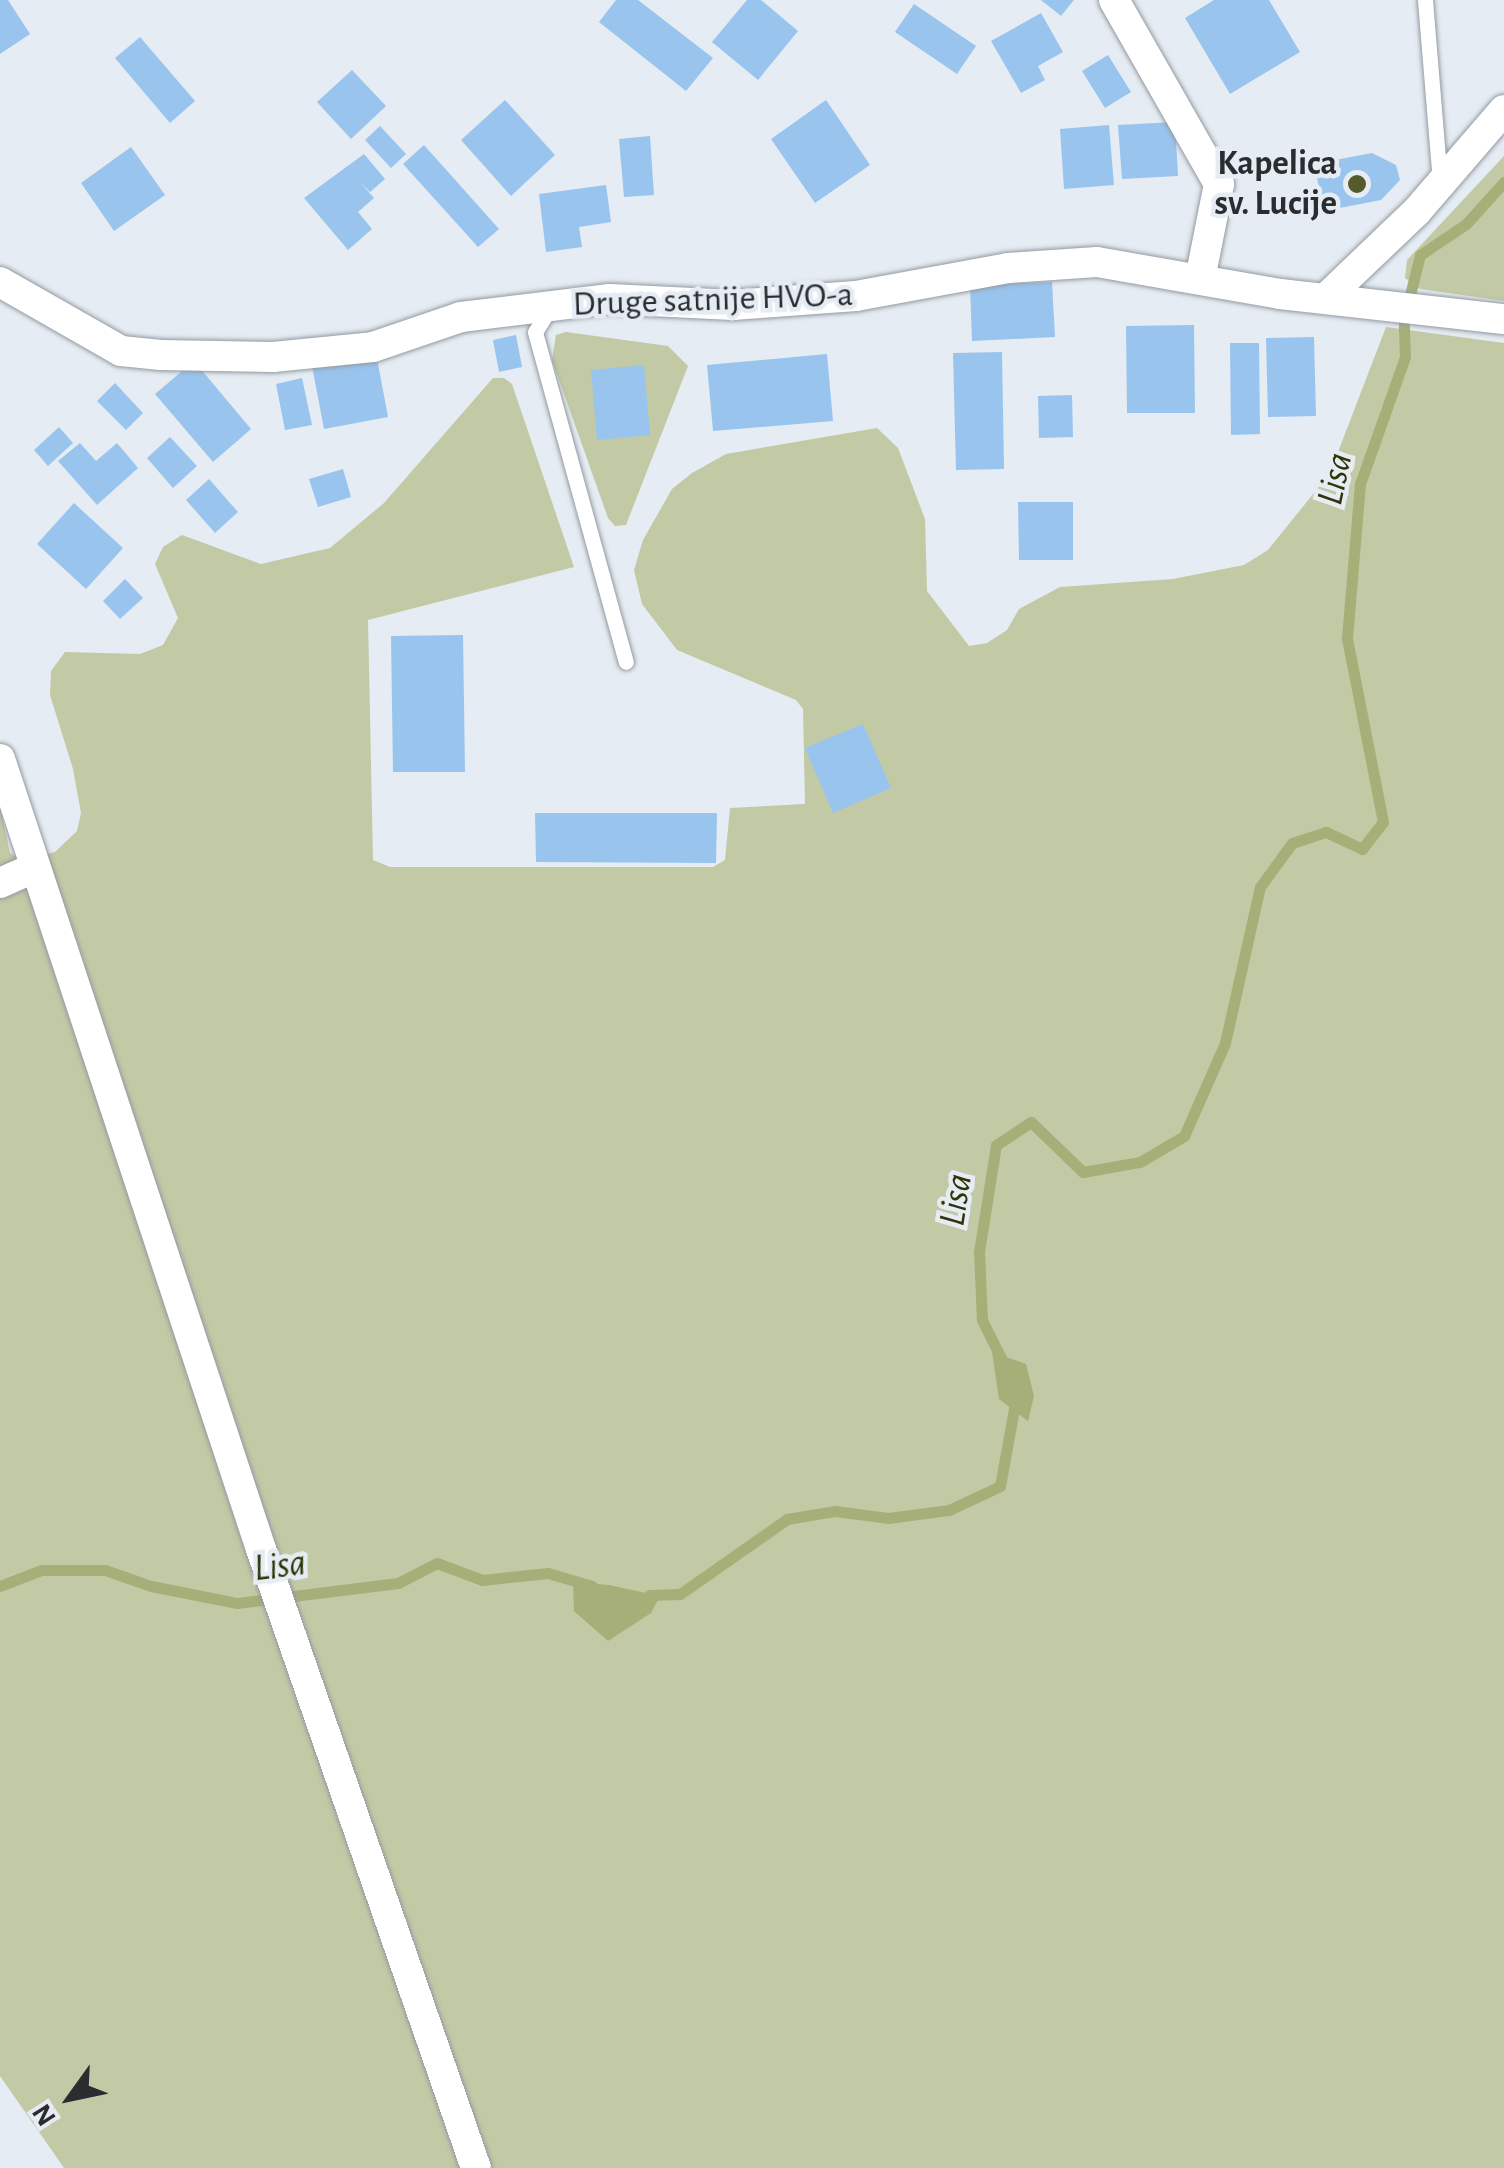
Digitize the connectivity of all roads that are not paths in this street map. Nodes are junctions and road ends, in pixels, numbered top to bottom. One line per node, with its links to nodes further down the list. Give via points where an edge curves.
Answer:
1 (1114, 0): 5 (street, via 1219,184)
2 (1425, 0): 4 (lane)
3 (1504, 110): 4 (street)
4 (1440, 182): 7 (street)
5 (1200, 279): 7 (street, Druge satnije HVO-a); 8 (street, Druge satnije HVO-a, via 1097,262 1008,268 856,296 734,304 610,298)
6 (0, 282): 8 (street, Druge satnije HVO-a, via 121,351 161,354 273,357 374,346 461,317)
7 (1327, 297): 9 (street, Druge satnije HVO-a)
8 (550, 306): 10 (lane, via 535,332)
9 (1504, 318)
10 (626, 662)
11 (0, 759): 12 (street)
12 (34, 868): 13 (street); 14 (street, via 260,1549)
13 (0, 883)
14 (476, 2168)

